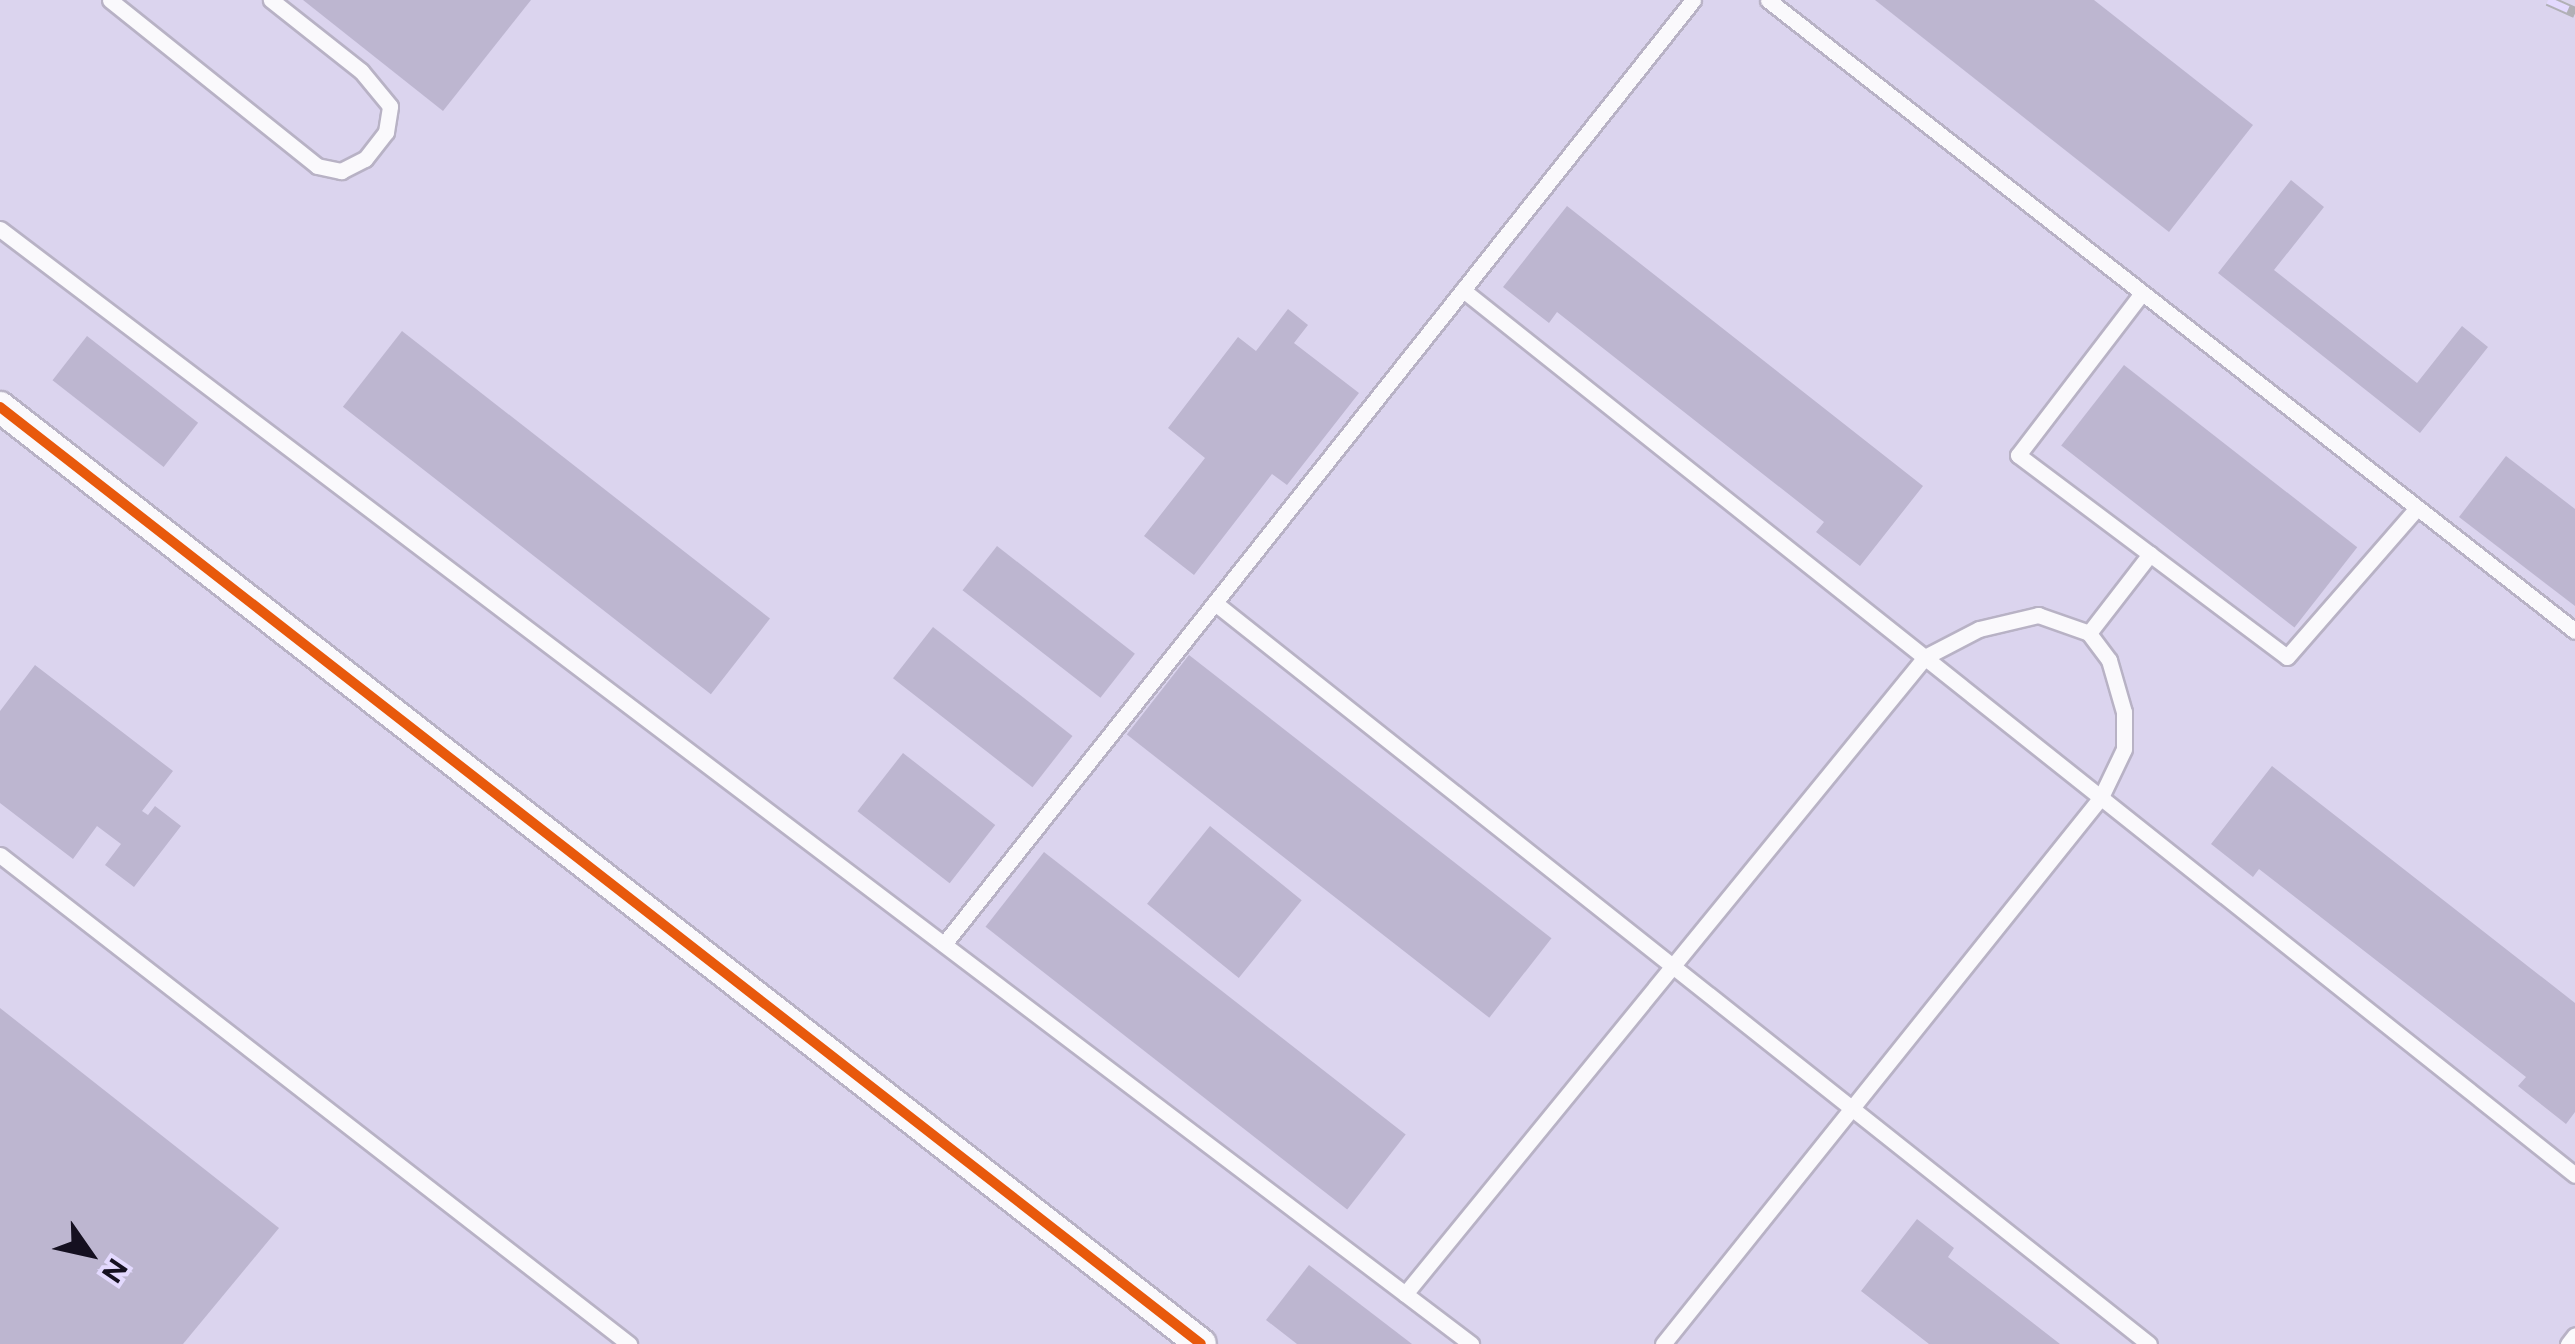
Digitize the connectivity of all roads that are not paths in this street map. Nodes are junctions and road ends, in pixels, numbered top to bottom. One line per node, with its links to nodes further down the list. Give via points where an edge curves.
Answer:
1 (110, 0): 2 (lane, via 317,166 341,170 365,159 386,132 390,106 361,71)
2 (272, 0)
3 (1693, 0): 6 (lane)
4 (1768, 0): 7 (lane)
5 (0, 229): 17 (lane)
6 (1464, 290): 11 (lane); 14 (lane)
7 (2142, 293): 9 (lane); 10 (lane, via 2018,455)
8 (0, 407): 24 (street)
9 (2417, 508): 10 (lane, via 2288,657); 12 (lane)
10 (2150, 554): 13 (lane)
11 (1215, 603): 17 (lane); 18 (lane)
12 (2575, 631)
13 (2089, 633): 14 (lane, via 2038,616 1978,630); 15 (lane, via 2110,660 2124,712 2124,749)
14 (1925, 657): 15 (lane); 18 (lane)
15 (2100, 798): 19 (lane); 20 (lane)
16 (0, 856): 23 (lane)
17 (944, 944): 21 (lane)
18 (1675, 963): 19 (lane); 21 (lane)
19 (1851, 1109): 26 (lane); 27 (lane)
20 (2575, 1175)
21 (1405, 1294): 25 (lane)
22 (2575, 1335): 28 (lane)
23 (630, 1344)
24 (1201, 1344)
25 (1471, 1344)
26 (1663, 1344)
27 (2149, 1344)
28 (2568, 1344)

